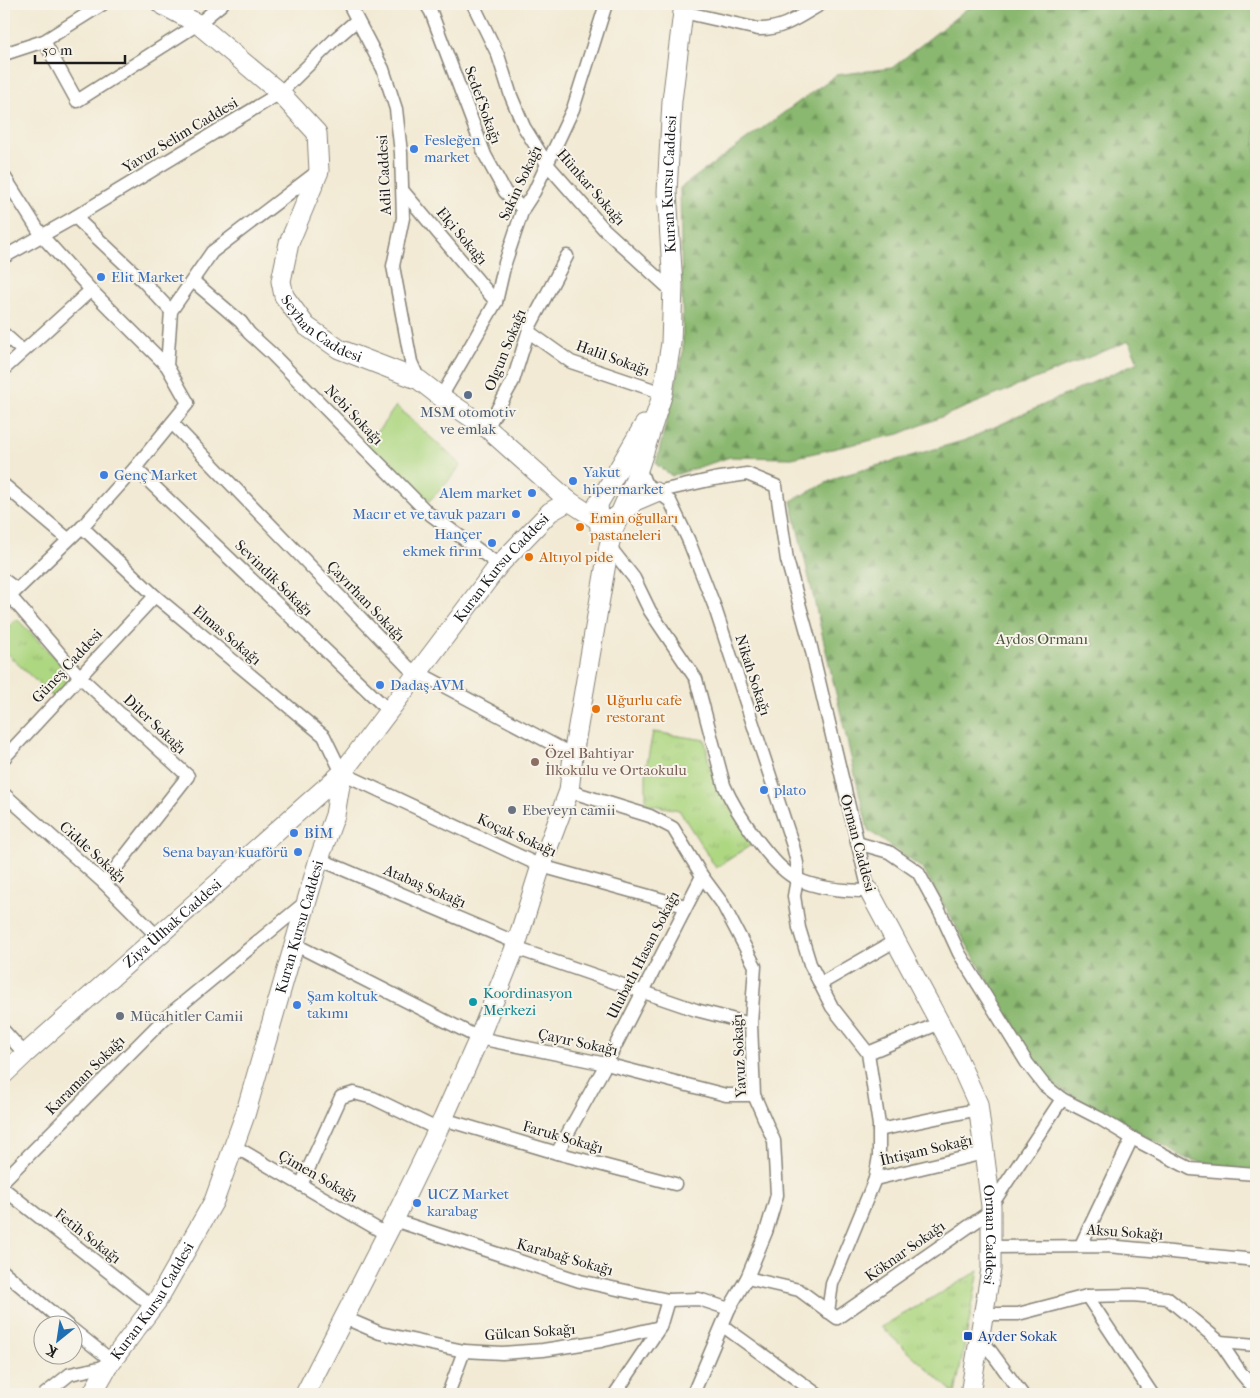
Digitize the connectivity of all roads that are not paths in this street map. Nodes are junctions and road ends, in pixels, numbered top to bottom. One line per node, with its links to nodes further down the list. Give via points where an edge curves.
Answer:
1 (103, 4): 12 (street)
2 (162, 4): 11 (street, Seyhan Caddesi)
3 (222, 4): 11 (street)
4 (348, 4): 10 (street, Adil Caddesi)
5 (426, 4): 19 (street, Sedef Sokağı, via 484,155 505,192)
6 (474, 4): 15 (street, Hünkar Sokağı, via 498,56 524,127)
7 (821, 4): 9 (street, via 788,24 767,29)
8 (603, 5): 15 (street, Sakin Sokağı, via 573,109)
9 (684, 8): 26 (street, Kuran Kursu Caddesi, via 672,101 667,192)
10 (357, 20): 14 (street, Yavuz Selim Caddesi); 18 (street, Adil Caddesi, via 383,69 396,109)
11 (198, 24): 12 (street, via 77,101); 14 (street, Seyhan Caddesi)
12 (44, 41): 13 (street)
13 (4, 54)
14 (280, 93): 16 (street, Seyhan Caddesi, via 317,133); 20 (street, Yavuz Selim Caddesi)
15 (547, 164): 19 (street, Sakin Sokağı); 26 (street, Hünkar Sokağı, via 604,229)
16 (319, 171): 24 (street, via 212,252); 34 (street, Seyhan Caddesi, via 289,243 281,281 284,296 306,326 339,349)
17 (4, 176): 21 (street)
18 (403, 191): 27 (street, Elçi Sokağı); 34 (street, Adil Caddesi, via 403,218 393,266 411,362)
19 (523, 209): 27 (street, Sakin Sokağı)
20 (75, 216): 21 (street, Yavuz Selim Caddesi); 28 (street)
21 (42, 236): 23 (street, Yavuz Selim Caddesi); 25 (street)
22 (567, 256): 29 (street, Olgun Sokağı)
23 (4, 257)
24 (193, 281): 28 (street); 50 (street, Nebi Sokağı, via 241,322 427,512)
25 (91, 290): 31 (street); 32 (street)
26 (673, 292): 35 (street, Kuran Kursu Caddesi, via 671,342)
27 (496, 302): 36 (street, Sakin Sokağı)
28 (171, 311): 32 (street)
29 (529, 332): 35 (street, Halil Sokağı, via 571,362); 38 (street, Olgun Sokağı, via 513,381)
30 (4, 334): 31 (street)
31 (23, 351): 33 (street)
32 (167, 366): 37 (street, via 188,403)
33 (4, 369)
34 (419, 380): 36 (street, Seyhan Caddesi)
35 (663, 393): 39 (street, Kuran Kursu Caddesi); 45 (street, Kuran Kursu Caddesi)
36 (441, 397): 38 (street, Seyhan Caddesi)
37 (172, 422): 40 (street); 54 (street, Çayırhan Sokağı, via 408,667)
38 (487, 428): 44 (street, Seyhan Caddesi)
39 (639, 467): 42 (street, Nikah Sokağı, via 645,482); 43 (street, Kuran Kursu Caddesi)
40 (135, 468): 47 (street); 56 (street, Sevindik Sokağı)
41 (4, 485): 48 (street)
42 (656, 492): 43 (street); 46 (street, via 635,501); 62 (street, Orman Caddesi, via 747,474 776,486 787,560); 66 (street, Nikah Sokağı, via 670,501 714,605 792,846)
43 (628, 496): 45 (street, via 617,493 608,496); 46 (street, Kuran Kursu Caddesi)
44 (569, 501): 45 (street, Seyhan Caddesi); 50 (street, Kuran Kursu Caddesi, via 550,512)
45 (598, 512): 46 (street, via 610,520); 49 (street, via 600,530)
46 (621, 514): 49 (street, Kuran Kursu Caddesi)
47 (82, 526): 48 (street); 53 (street, Elmas Sokağı)
48 (68, 539): 52 (street)
49 (608, 546): 57 (street, Kuran Kursu Caddesi); 66 (street, via 634,578 650,612 696,679 717,762 731,800 776,863)
50 (499, 565): 54 (street, Kuran Kursu Caddesi)
51 (4, 580): 52 (street, Diler Sokağı)
52 (10, 596): 55 (street, Diler Sokağı)
53 (155, 596): 55 (street, Güneş Caddesi); 59 (street, Elmas Sokağı, via 324,736)
54 (418, 672): 56 (street, Kuran Kursu Caddesi); 57 (street, Çayırhan Sokağı)
55 (79, 676): 58 (street, Güneş Caddesi); 67 (street, Diler Sokağı, via 188,776)
56 (389, 712): 59 (street, Kuran Kursu Caddesi)
57 (573, 755): 60 (street, Kuran Kursu Caddesi)
58 (4, 758)
59 (342, 773): 63 (street, Kuran Kursu Caddesi, via 335,814); 64 (street, Koçak Sokağı); 71 (street, Ziya Ülhak Caddesi)
60 (569, 791): 64 (street, Kuran Kursu Caddesi); 65 (street, Yavuz Sokağı, via 650,816 673,828)
61 (4, 794): 67 (street, Cidde Sokağı)
62 (857, 843): 68 (street, Orman Caddesi); 86 (street, via 889,852 918,872 959,953 1027,1064)
63 (319, 859): 69 (street, Kuran Kursu Caddesi); 74 (street, Atabaş Sokağı)
64 (541, 866): 70 (street, Koçak Sokağı); 74 (street, Kuran Kursu Caddesi)
65 (702, 876): 70 (street, Ulubatlı Hasan Sokağı); 78 (street, Yavuz Sokağı, via 722,903 755,966)
66 (797, 879): 68 (street, via 808,884); 75 (street, Nikah Sokağı, via 794,896 799,928)
67 (104, 883): 71 (street, Cidde Sokağı)
68 (869, 891): 72 (street, Orman Caddesi)
69 (307, 900): 73 (street, Kuran Kursu Caddesi); 96 (street, Karaman Sokağı, via 165,1018)
70 (685, 906): 76 (street, Ulubatlı Hasan Sokağı)
71 (158, 937): 81 (street, Ziya Ülhak Caddesi)
72 (895, 940): 75 (street); 77 (street, Orman Caddesi)
73 (294, 944): 80 (street, Çayır Sokağı); 91 (street, Kuran Kursu Caddesi)
74 (516, 945): 76 (street, Atabaş Sokağı); 80 (street, Kuran Kursu Caddesi)
75 (820, 984): 82 (street, Nikah Sokağı, via 832,1007)
76 (644, 992): 78 (street, Atabaş Sokağı); 83 (street, Ulubatlı Hasan Sokağı)
77 (940, 1023): 82 (street); 87 (street, Orman Caddesi)
78 (751, 1024): 85 (street, Yavuz Sokağı)
79 (4, 1030): 81 (street)
80 (479, 1038): 83 (street, Çayır Sokağı); 88 (street, Kuran Kursu Caddesi)
81 (25, 1054): 84 (street, Ziya Ülhak Caddesi)
82 (868, 1054): 89 (street)
83 (606, 1064): 85 (street, Çayır Sokağı, via 726,1096); 93 (street, Ulubatlı Hasan Sokağı)
84 (4, 1074)
85 (754, 1095): 106 (street, Yavuz Sokağı, via 774,1141 777,1195)
86 (1062, 1100): 90 (street); 100 (street)
87 (979, 1110): 89 (street); 92 (street, Orman Caddesi)
88 (440, 1124): 93 (street, Faruk Sokağı); 98 (street, Faruk Sokağı, via 373,1098 354,1093 341,1097); 101 (street, Kuran Kursu Caddesi)
89 (879, 1130): 95 (street)
90 (1132, 1138): 94 (street, via 1190,1169); 102 (street)
91 (234, 1146): 98 (street, Çimen Sokağı); 109 (street, Kuran Kursu Caddesi, via 214,1201)
92 (984, 1153): 95 (street, İhtişam Sokağı); 100 (street, Orman Caddesi)
93 (556, 1154): 97 (street, Faruk Sokağı)
94 (1256, 1174)
95 (875, 1179): 112 (street, via 832,1284)
96 (4, 1180)
97 (675, 1184)
98 (301, 1185): 101 (street, Çimen Sokağı)
99 (4, 1189): 109 (street, Fetih Sokağı)
100 (991, 1209): 103 (street, Orman Caddesi); 112 (street, Köknar Sokağı)
101 (390, 1227): 108 (street, Karabağ Sokağı, via 580,1281); 114 (street, Kuran Kursu Caddesi)
102 (1081, 1245): 103 (street, Aksu Sokağı); 104 (street, Aksu Sokağı)
103 (991, 1247): 111 (street, Orman Caddesi)
104 (1256, 1260)
105 (4, 1272): 113 (street)
106 (747, 1278): 110 (street, Yavuz Sokağı); 112 (street, via 799,1290)
107 (1087, 1296): 111 (street, via 1018,1314); 119 (street, via 1167,1298); 133 (street)
108 (668, 1300): 110 (street, Karabağ Sokağı, via 699,1299); 116 (street)
109 (153, 1307): 122 (street, Kuran Kursu Caddesi)
110 (729, 1309): 115 (street, Yavuz Sokağı)
111 (984, 1314): 118 (street, Orman Caddesi)
112 (833, 1315)
113 (56, 1316)
114 (345, 1318): 121 (street, Gülcan Sokağı, via 380,1333); 127 (street, Kuran Kursu Caddesi)
115 (723, 1326): 124 (street); 130 (street, Yavuz Sokağı)
116 (660, 1327): 121 (street, Gülcan Sokağı, via 543,1350); 129 (street)
117 (82, 1338): 122 (street)
118 (980, 1338): 131 (street, Orman Caddesi); 132 (street)
119 (1220, 1342): 120 (street); 123 (street)
120 (1256, 1345)
121 (464, 1351): 128 (street)
122 (110, 1364): 125 (street, via 70,1374); 126 (street, Kuran Kursu Caddesi)
123 (1256, 1391)
124 (812, 1393)
125 (45, 1394)
126 (92, 1394)
127 (306, 1394)
128 (448, 1394)
129 (615, 1394)
130 (693, 1394)
131 (970, 1394)
132 (1022, 1394)
133 (1152, 1394)

